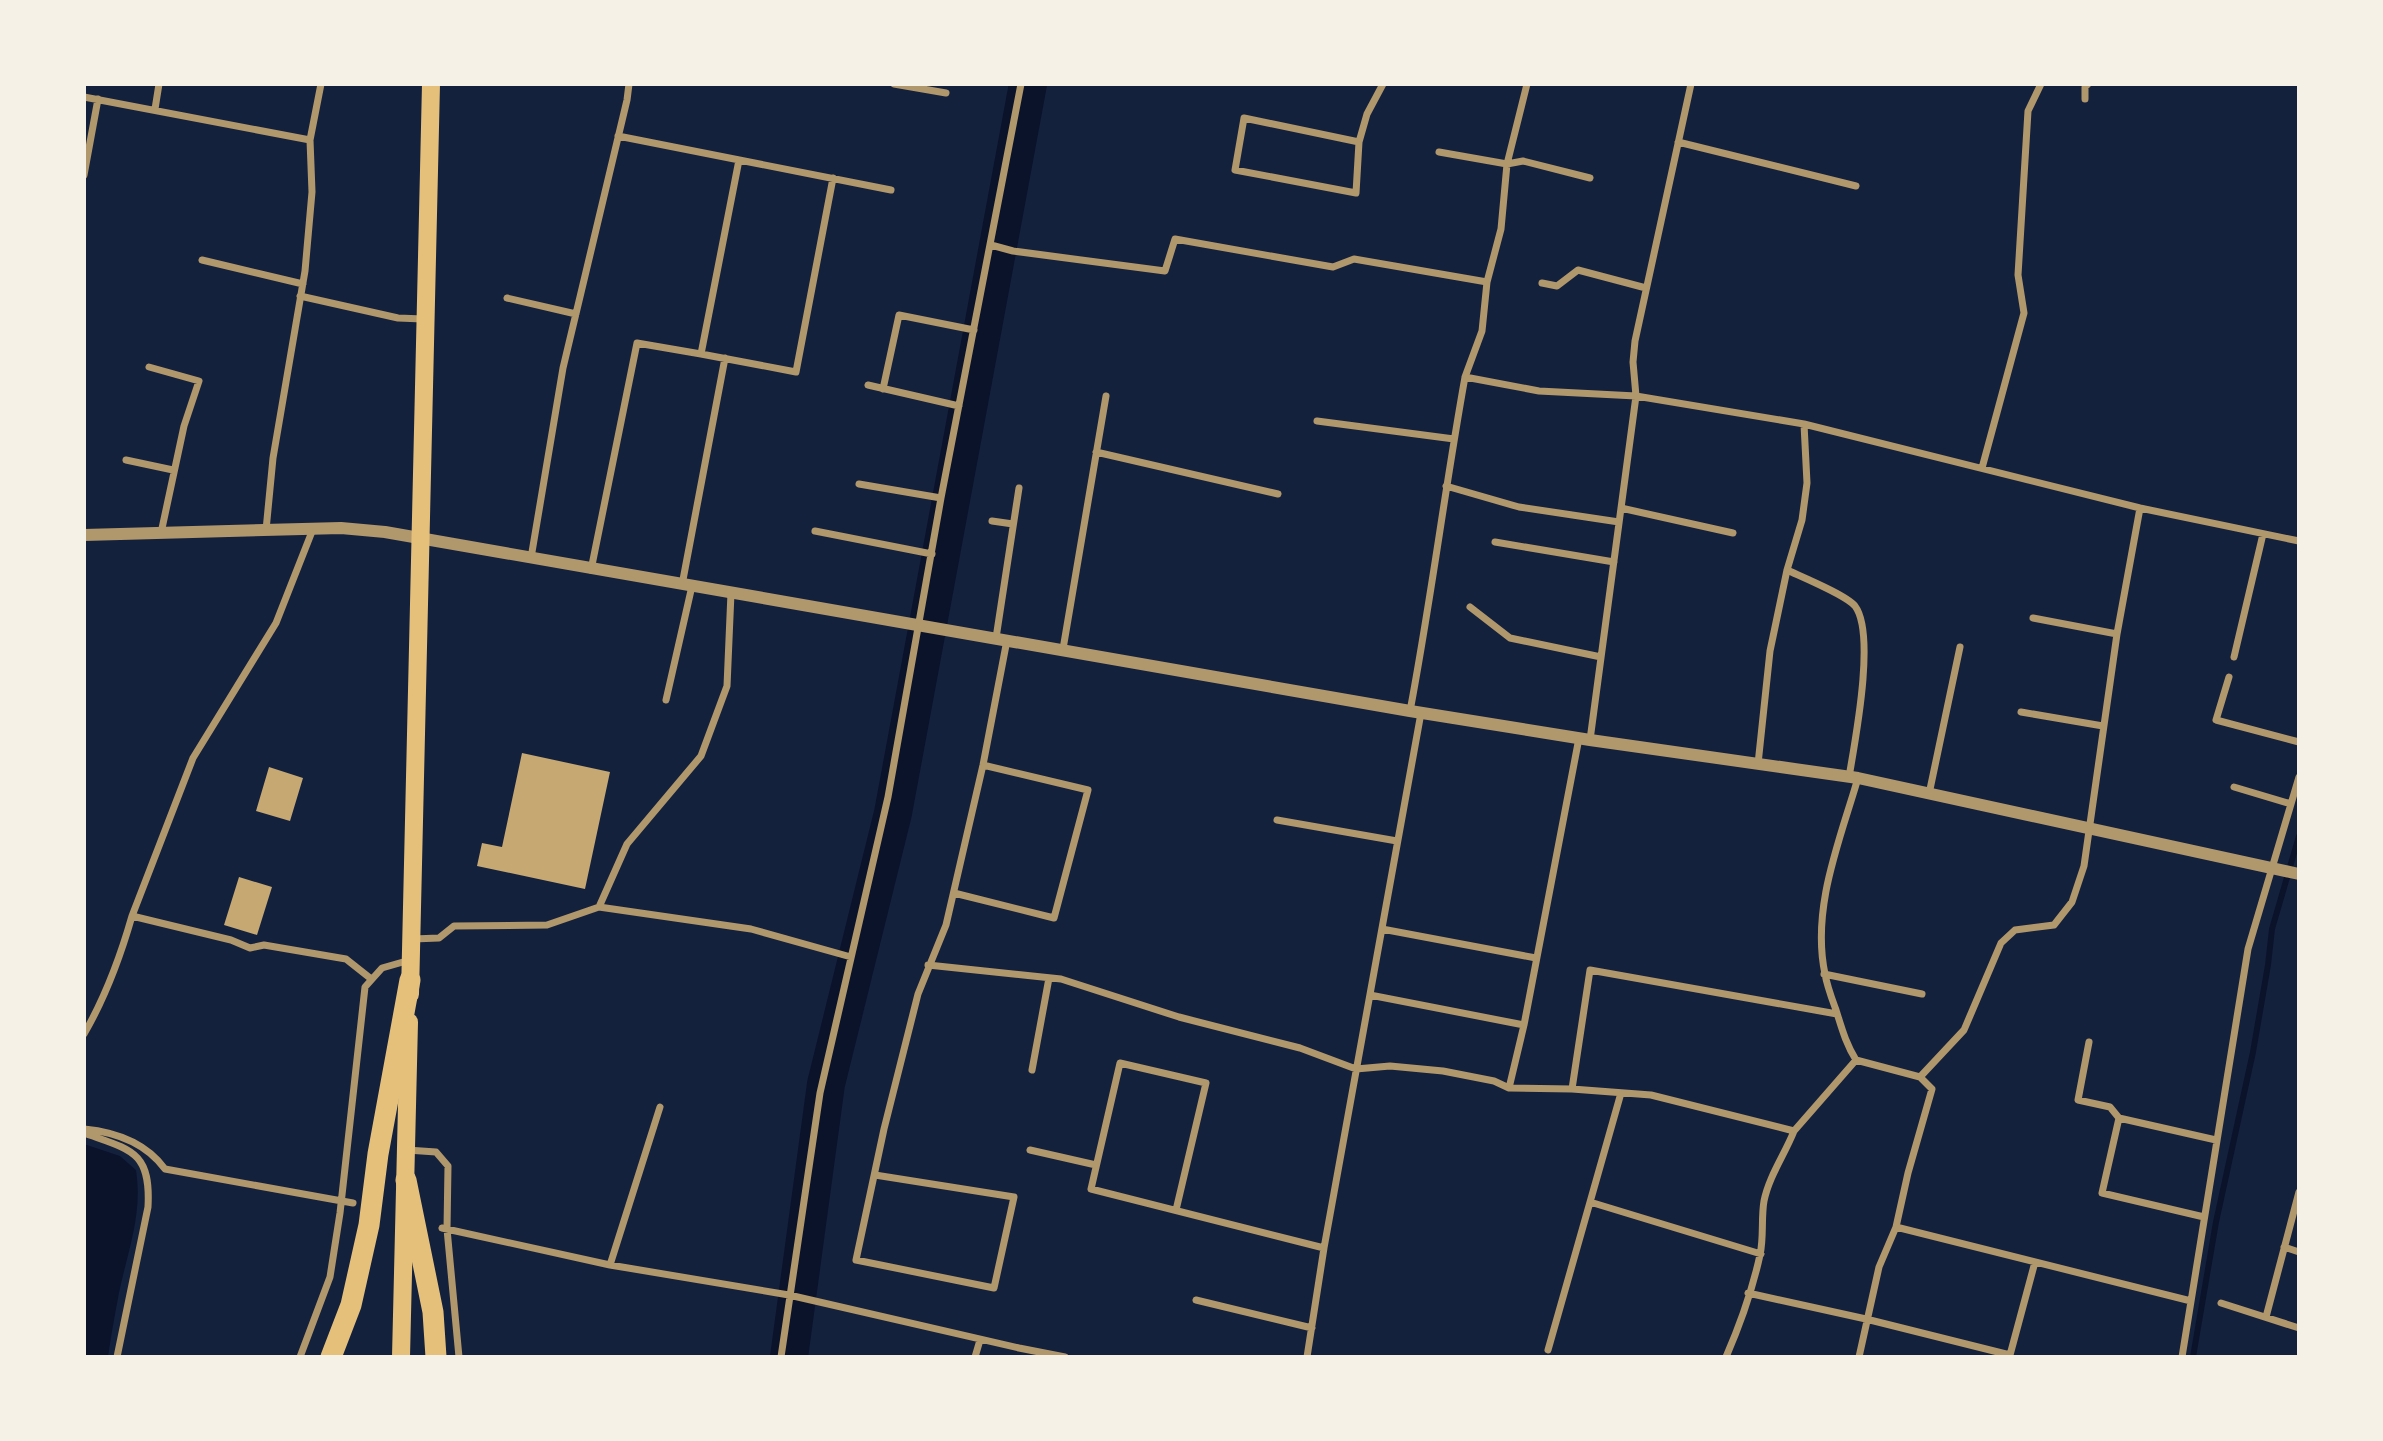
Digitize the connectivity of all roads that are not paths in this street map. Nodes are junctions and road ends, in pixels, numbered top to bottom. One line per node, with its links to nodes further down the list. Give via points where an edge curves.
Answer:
1 (159, 84): 16 (street)
2 (321, 84): 18 (street)
3 (431, 84): 38 (main road)
4 (629, 84): 17 (street)
5 (894, 84): 12 (street)
6 (1021, 84): 29 (street)
7 (1383, 84): 19 (street)
8 (1527, 84): 23 (street)
9 (1691, 84): 20 (street)
10 (2041, 84): 54 (street, via 2028,111 2018,275 2024,313)
11 (2088, 84): 15 (street)
12 (946, 93)
13 (84, 97): 14 (street)
14 (98, 99): 16 (street); 24 (street)
15 (2085, 99)
16 (155, 109): 18 (street)
17 (618, 136): 22 (street); 37 (street)
18 (310, 140): 33 (street, via 312,192)
19 (1359, 142): 19 (street, via 1356,193 1235,170 1244,118)
20 (1678, 142): 27 (street); 34 (street)
21 (1438, 152): 23 (street)
22 (739, 160): 25 (street); 40 (street)
23 (1507, 164): 26 (street, via 1523,162); 31 (street, via 1501,229)
24 (84, 175)
25 (833, 178): 28 (street); 41 (street, via 796,372)
26 (1590, 178)
27 (1856, 186)
28 (891, 190)
29 (991, 245): 31 (street, via 1166,271 1175,239 1332,267 1354,259); 39 (street)
30 (202, 260): 33 (street)
31 (1487, 282): 43 (street, via 1482,331)
32 (1542, 283): 34 (street, via 1557,286 1578,271)
33 (303, 284): 35 (street)
34 (1646, 288): 47 (street, via 1633,362)
35 (300, 296): 38 (street, via 397,318); 67 (street)
36 (507, 298): 37 (street)
37 (576, 314): 77 (street)
38 (426, 319): 73 (main road)
39 (974, 330): 45 (street, via 899,315); 48 (street)
40 (701, 354): 41 (street); 79 (street, via 637,343)
41 (725, 358): 81 (street)
42 (149, 368): 55 (street, via 199,380)
43 (1465, 377): 47 (street, via 1539,391); 51 (street)
44 (868, 385): 45 (street)
45 (883, 389): 48 (street)
46 (1106, 396): 52 (street)
47 (1636, 396): 50 (street); 61 (street)
48 (959, 406): 60 (street)
49 (1317, 421): 51 (street)
50 (1804, 424): 54 (street); 80 (street, via 1807,483)
51 (1454, 439): 57 (street)
52 (1096, 452): 59 (street); 89 (street)
53 (126, 460): 55 (street)
54 (1982, 468): 62 (street)
55 (173, 470): 69 (street)
56 (859, 484): 60 (street)
57 (1446, 486): 64 (street, via 1519,507); 94 (street)
58 (1019, 488): 65 (street)
59 (1279, 495)
60 (941, 498): 76 (street)
61 (1621, 508): 64 (street); 70 (street)
62 (2140, 508): 71 (street); 86 (street)
63 (992, 521): 65 (street)
64 (1619, 522): 78 (street)
65 (1013, 524): 87 (street)
66 (313, 529): 67 (street); 73 (street); 113 (street, via 276,623 193,758)
67 (266, 530): 69 (street)
68 (815, 531): 76 (street)
69 (161, 533): 72 (street)
70 (1733, 533)
71 (2263, 534): 74 (street); 91 (street)
72 (84, 535)
73 (419, 538): 77 (street); 115 (main road)
74 (2299, 541)
75 (1495, 542): 78 (street)
76 (932, 554): 85 (street)
77 (531, 558): 79 (street)
78 (1614, 562): 90 (street)
79 (591, 569): 81 (street)
80 (1787, 570): 99 (street, via 1770,650); 102 (street, via 1855,606 1864,637)
81 (687, 585): 82 (street); 93 (street)
82 (731, 593): 85 (street); 112 (street, via 727,686 701,756 626,844)
83 (1470, 607): 90 (street, via 1510,638)
84 (2033, 618): 86 (street)
85 (926, 625): 87 (street); 116 (street)
86 (2117, 634): 96 (street)
87 (1002, 639): 89 (street); 100 (street)
88 (1960, 647): 104 (street)
89 (1063, 649): 94 (street)
90 (1601, 657): 97 (street)
91 (2234, 657)
92 (2229, 677): 98 (street, via 2216,720)
93 (666, 701)
94 (1415, 712): 97 (street); 108 (street)
95 (2021, 712): 96 (street)
96 (2103, 726): 107 (street)
97 (1584, 739): 99 (street); 117 (street)
98 (2299, 742)
99 (1758, 764): 102 (street)
100 (983, 765): 111 (street); 111 (street, via 1088,790 1054,918)
101 (2299, 777): 105 (street)
102 (1854, 778): 104 (street); 120 (street, via 1824,904)
103 (2234, 787): 105 (street)
104 (1929, 794): 107 (street)
105 (2291, 804): 109 (street)
106 (1277, 820): 108 (street)
107 (2090, 829): 109 (street); 132 (street, via 2072,902 2054,925 2015,930 2001,943 1964,1030)
108 (1397, 841): 114 (street)
109 (2274, 869): 110 (street); 140 (street, via 2248,948)
110 (2298, 874)
111 (954, 893): 118 (street)
112 (599, 907): 115 (street, via 547,925 454,926 439,938); 116 (street, via 751,929)
113 (132, 916): 121 (street, via 250,948 264,945 346,959); 127 (street, via 117,967)
114 (1382, 929): 117 (street); 124 (street)
115 (411, 939): 119 (main road)
116 (852, 957): 161 (street, via 820,1093)
117 (1536, 958): 126 (street)
118 (928, 965): 122 (street); 144 (street)
119 (410, 970): 121 (street, via 382,968); 141 (main road); 173 (highway, via 369,1225 351,1305)
120 (1824, 974): 123 (street); 125 (street)
121 (370, 978): 147 (street, via 362,1007)
122 (1049, 978): 130 (street, via 1300,1048); 131 (street)
123 (1922, 994)
124 (1370, 995): 126 (street); 130 (street)
125 (1837, 1014): 129 (street); 134 (street, via 1590,970)
126 (1524, 1025): 133 (street)
127 (84, 1034)
128 (2089, 1042): 137 (street, via 2077,1100 2109,1107)
129 (1856, 1060): 132 (street); 139 (street)
130 (1356, 1069): 133 (street, via 1390,1066 1443,1071); 155 (street)
131 (1032, 1070)
132 (1920, 1077): 152 (street, via 1932,1089)
133 (1509, 1088): 134 (street)
134 (1572, 1089): 135 (street)
135 (1621, 1093): 139 (street, via 1651,1095); 148 (street)
136 (660, 1107): 159 (street)
137 (2119, 1118): 140 (street); 151 (street, via 2102,1194)
138 (84, 1131): 147 (street, via 121,1136 156,1156 165,1169); 171 (street, via 143,1162 149,1183)
139 (1794, 1131): 157 (street, via 1765,1200)
140 (2216, 1140): 151 (street)
141 (407, 1150): 145 (main road); 153 (street, via 436,1152 448,1166)
142 (1030, 1150): 143 (street)
143 (1096, 1165): 150 (street, via 1091,1189); 150 (street, via 1120,1063 1206,1083)
144 (875, 1175): 144 (street, via 856,1260 994,1287 1014,1197)
145 (406, 1180): 174 (main road); 175 (highway, via 433,1312)
146 (2299, 1192): 154 (street)
147 (341, 1200): 149 (street); 172 (street, via 330,1277)
148 (1590, 1202): 157 (street); 170 (street)
149 (353, 1203)
150 (1176, 1210): 155 (street)
151 (2204, 1217): 163 (street)
152 (1896, 1227): 158 (street); 166 (street, via 1879,1267)
153 (445, 1228): 159 (street); 176 (street)
154 (2284, 1247): 156 (street); 165 (street)
155 (1324, 1248): 167 (street)
156 (2299, 1252)
157 (1761, 1254): 160 (street)
158 (2035, 1262): 163 (street); 166 (street, via 2010,1355)
159 (610, 1265): 161 (street)
160 (1748, 1293): 166 (street); 181 (street)
161 (789, 1295): 169 (street); 177 (street)
162 (1196, 1300): 167 (street)
163 (2192, 1301): 183 (street)
164 (2221, 1303): 165 (street)
165 (2266, 1317): 168 (street)
166 (1866, 1319): 182 (street)
167 (1312, 1328): 180 (street)
168 (2299, 1328)
169 (980, 1340): 178 (street); 179 (street)
170 (1548, 1350)
171 (117, 1357)
172 (300, 1357)
173 (331, 1357)
174 (401, 1357)
175 (436, 1357)
176 (459, 1357)
177 (781, 1357)
178 (975, 1357)
179 (1065, 1357)
180 (1307, 1357)
181 (1726, 1357)
182 (1859, 1357)
183 (2182, 1357)

